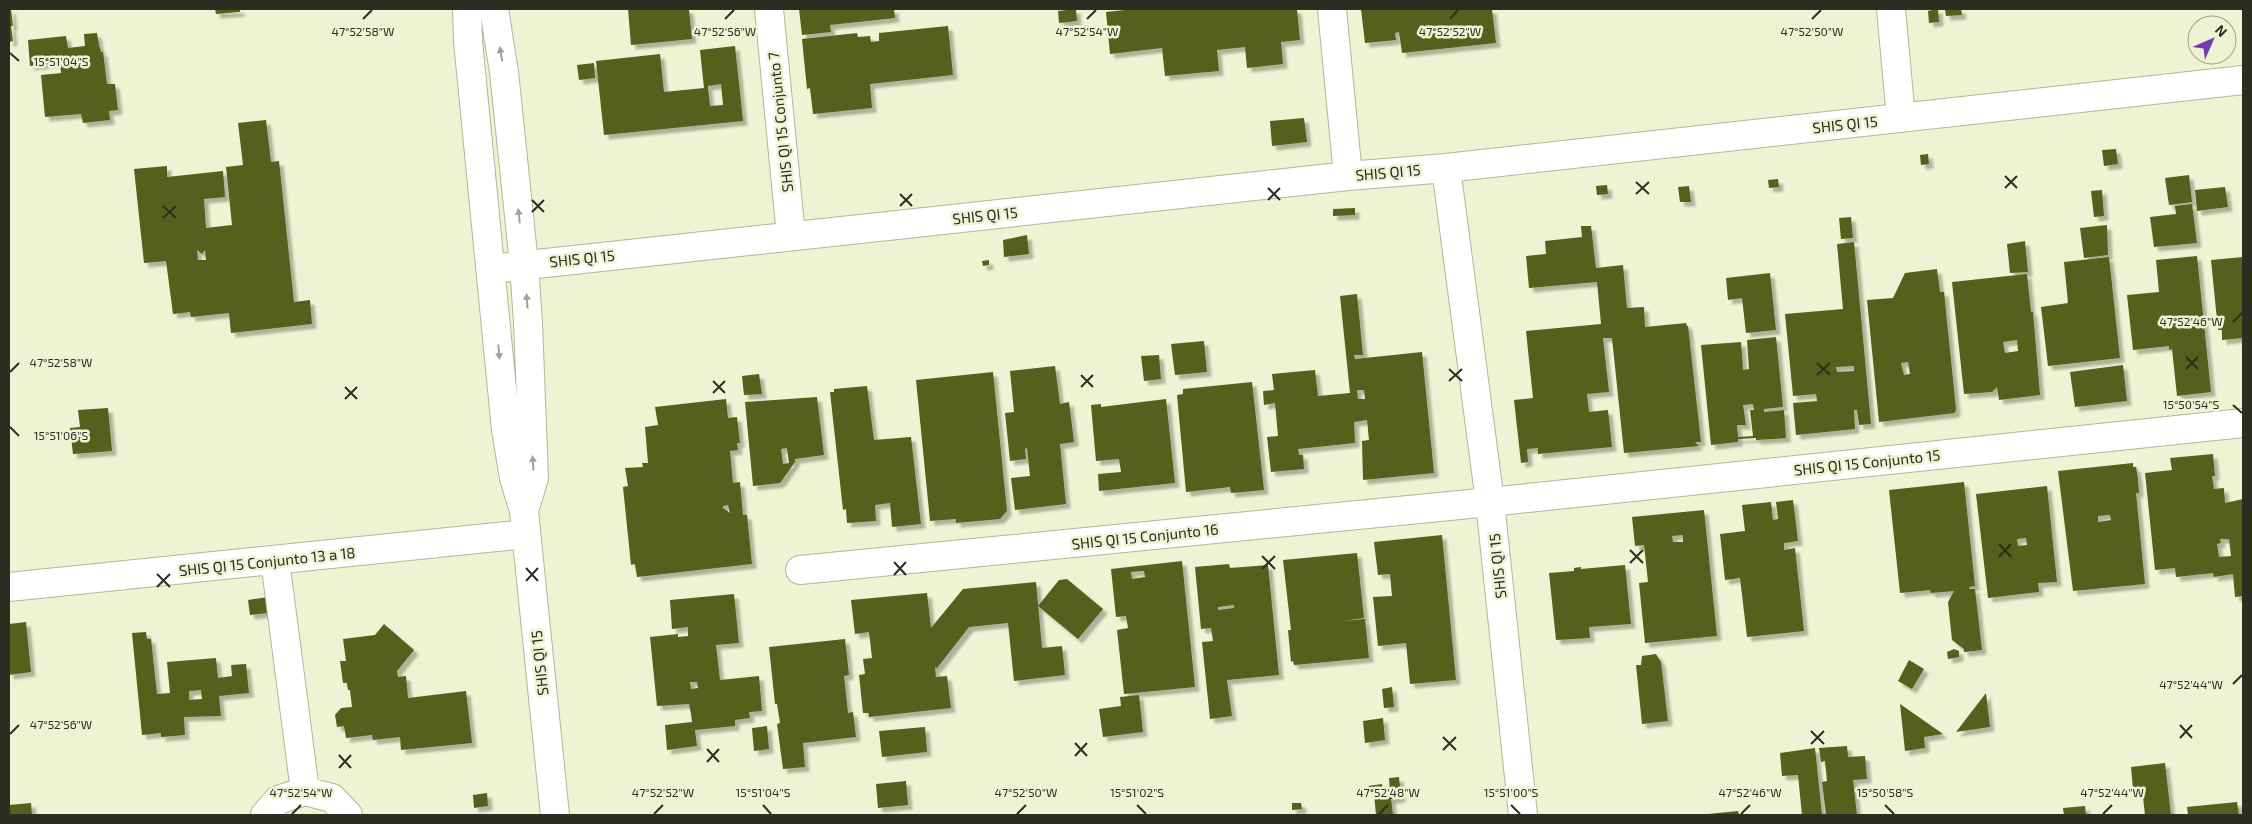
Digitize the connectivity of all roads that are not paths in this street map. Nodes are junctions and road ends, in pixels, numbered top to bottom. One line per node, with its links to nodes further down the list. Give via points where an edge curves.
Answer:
1 (467, 9): 12 (street, SHIS QI 15)
2 (494, 9): 11 (street, SHIS QI 15, one-way to 2, via 504,72)
3 (768, 9): 10 (street, SHIS QI 15 Conjunto 7)
4 (1332, 9): 9 (street)
5 (1891, 9): 7 (street)
6 (2243, 80): 7 (street, SHIS QI 15)
7 (1901, 118): 8 (street, SHIS QI 15)
8 (1446, 168): 9 (street, SHIS QI 15); 14 (street, SHIS QI 15)
9 (1348, 176): 10 (street, SHIS QI 15)
10 (791, 236): 11 (street, SHIS QI 15)
11 (524, 264): 12 (street, SHIS QI 15); 15 (street, SHIS QI 15, one-way to 11, via 534,478)
12 (491, 269): 15 (street, SHIS QI 15, one-way to 15, via 506,430)
13 (2243, 423): 14 (street, SHIS QI 15 Conjunto 15)
14 (1490, 502): 17 (street, SHIS QI 15 Conjunto 16); 23 (street, SHIS QI 15)
15 (525, 522): 16 (street, SHIS QI 15 Conjunto 13 a 18); 22 (street, SHIS QI 15)
16 (275, 560): 18 (street, SHIS QI 15 Conjunto 13 a 18); 19 (street)
17 (800, 570)
18 (9, 587)
19 (305, 791): 20 (street, via 278,800); 21 (street, via 332,798)
20 (266, 815)
21 (348, 815)
22 (555, 815)
23 (1523, 815)

